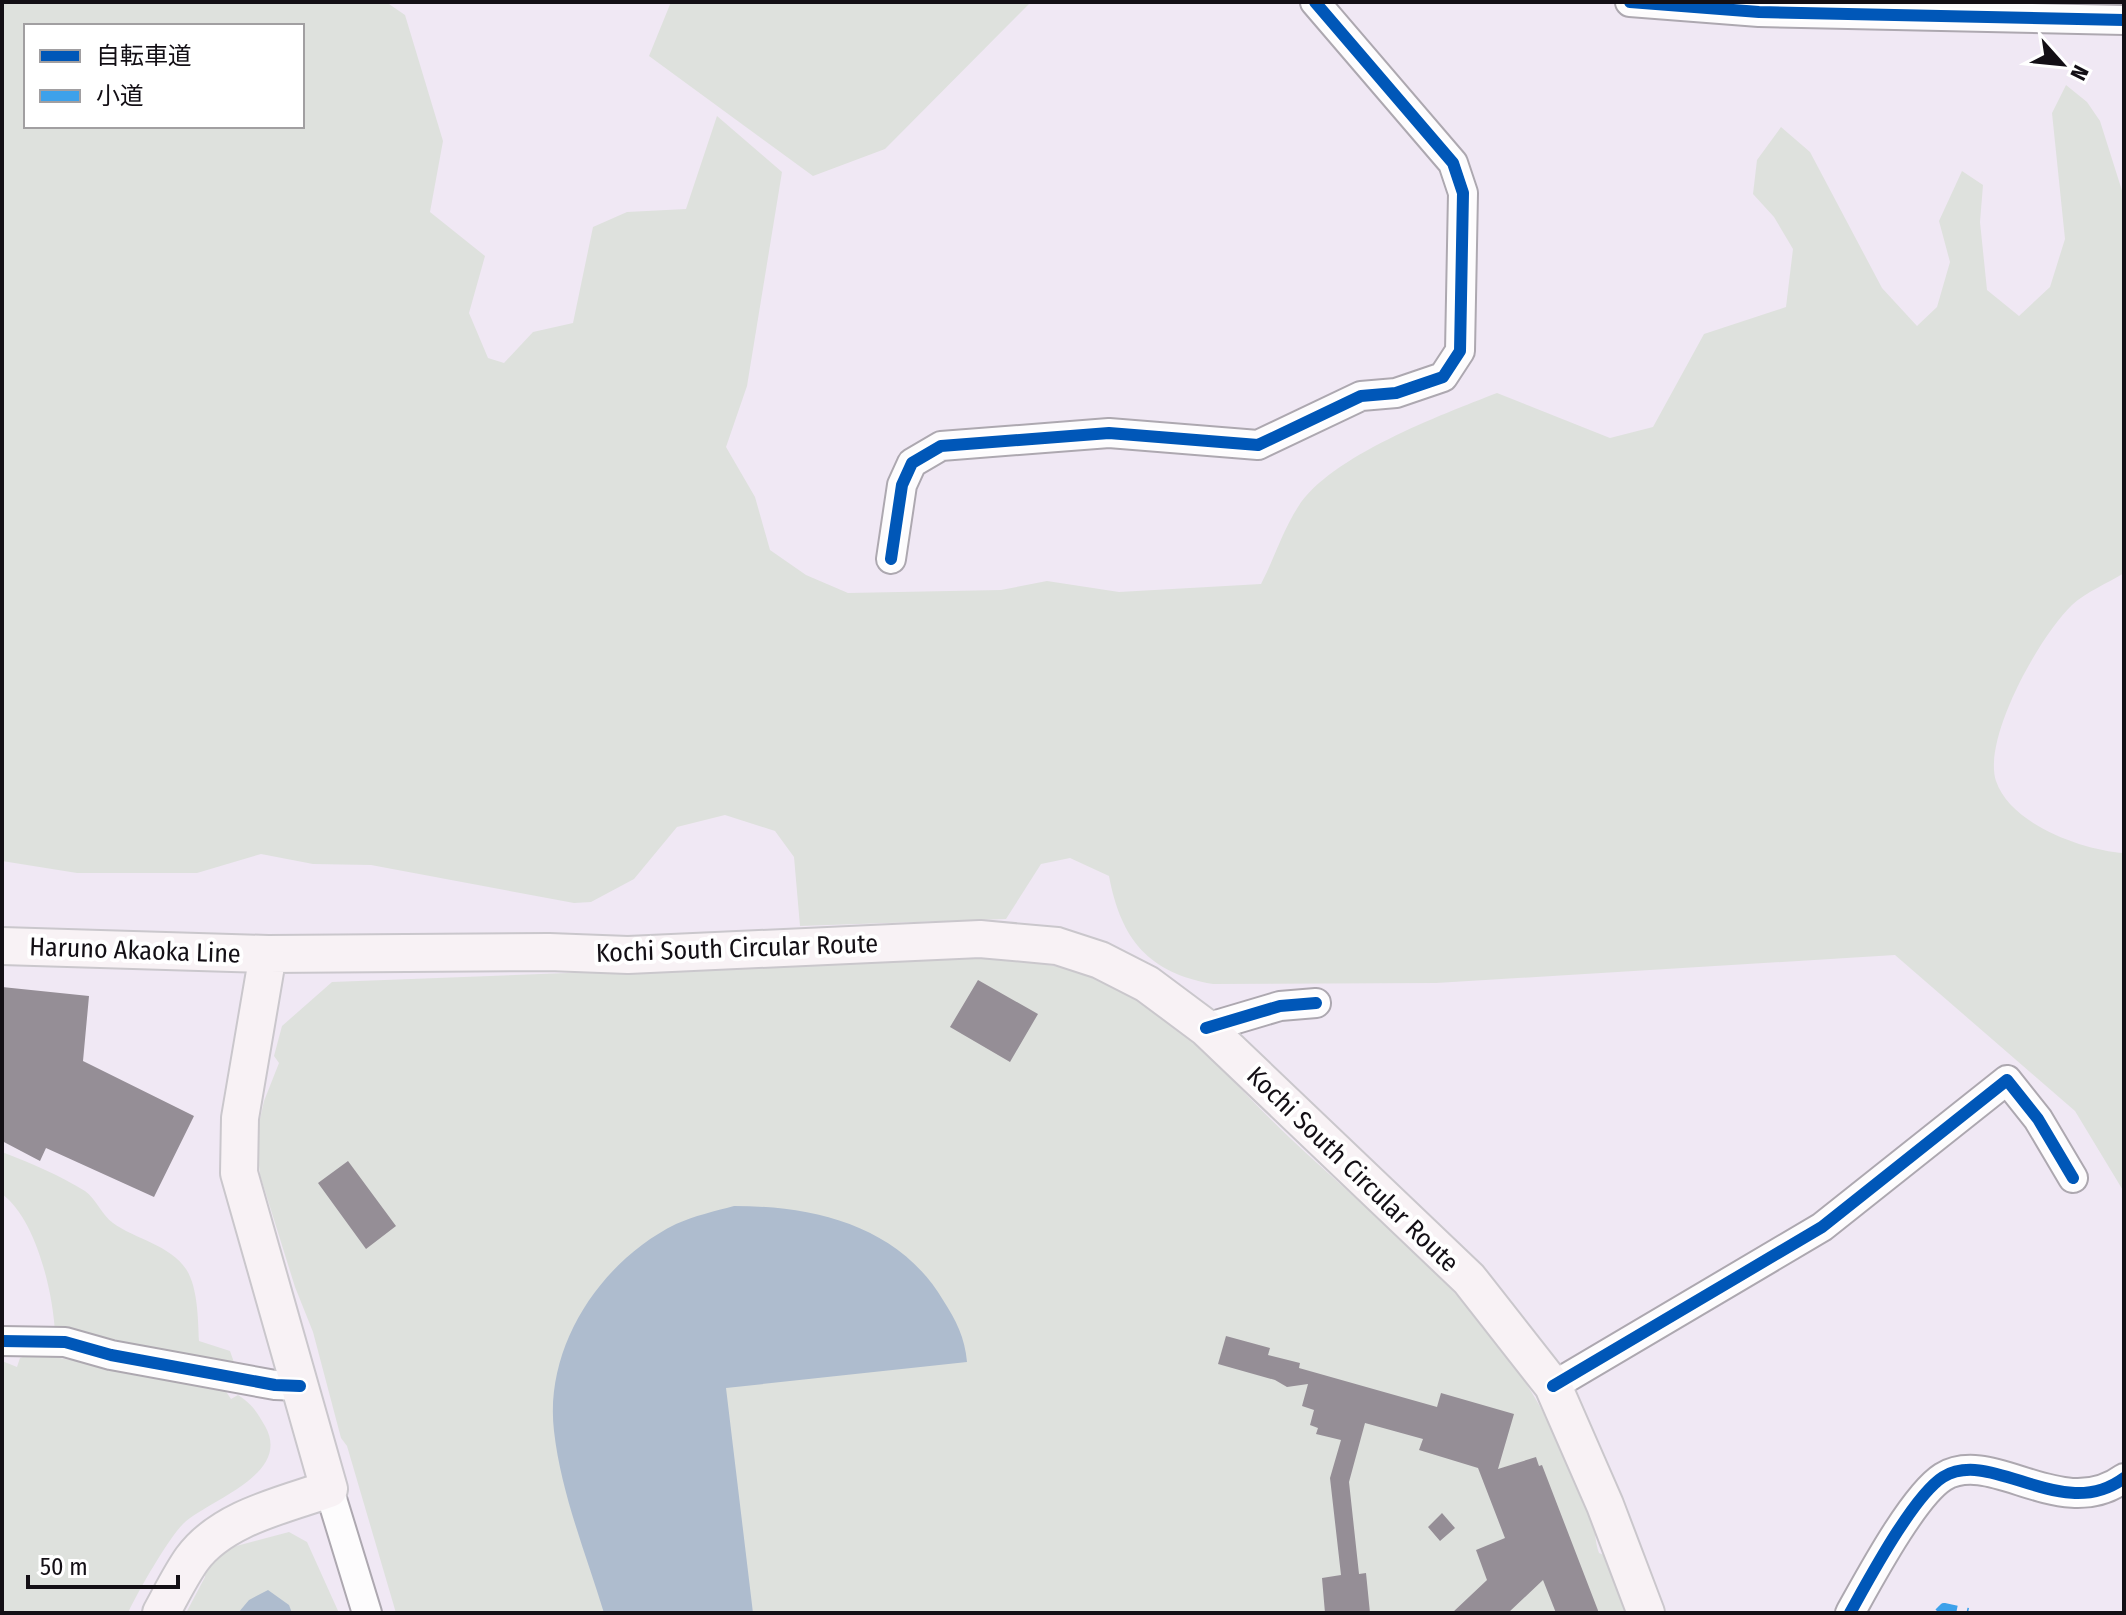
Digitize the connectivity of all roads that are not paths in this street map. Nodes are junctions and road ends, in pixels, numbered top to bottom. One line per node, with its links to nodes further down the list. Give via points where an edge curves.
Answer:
1 (1315, 2): 4 (street, via 1453,163 1463,193 1460,351 1443,377 1396,393 1361,396 1258,445 1109,433 941,446 912,463 902,485)
2 (1630, 2): 3 (street, via 1775,12)
3 (2124, 20)
4 (891, 559)
5 (2, 946): 6 (main road, Haruno Akaoka Line)
6 (268, 954): 8 (main road, Kochi South Circular Route, via 628,955 1010,940 1057,946 1100,960 1147,984); 11 (main road, via 240,1118 239,1173)
7 (1316, 1003): 8 (street, via 1280,1006)
8 (1206, 1028): 12 (main road, Kochi South Circular Route, via 1469,1279)
9 (2073, 1178): 12 (street, via 2007,1080 1822,1227)
10 (2, 1341): 11 (street, via 65,1342 111,1355)
11 (300, 1386): 14 (main road)
12 (1553, 1386): 17 (main road, Kochi South Circular Route)
13 (2124, 1478): 18 (street, via 2103,1491 2087,1493 2047,1490 1971,1469 1949,1474 1932,1486 1875,1565)
14 (329, 1489): 15 (main road, via 255,1516 206,1543); 16 (street)
15 (161, 1613)
16 (367, 1613)
17 (1646, 1613)
18 (1850, 1613)

